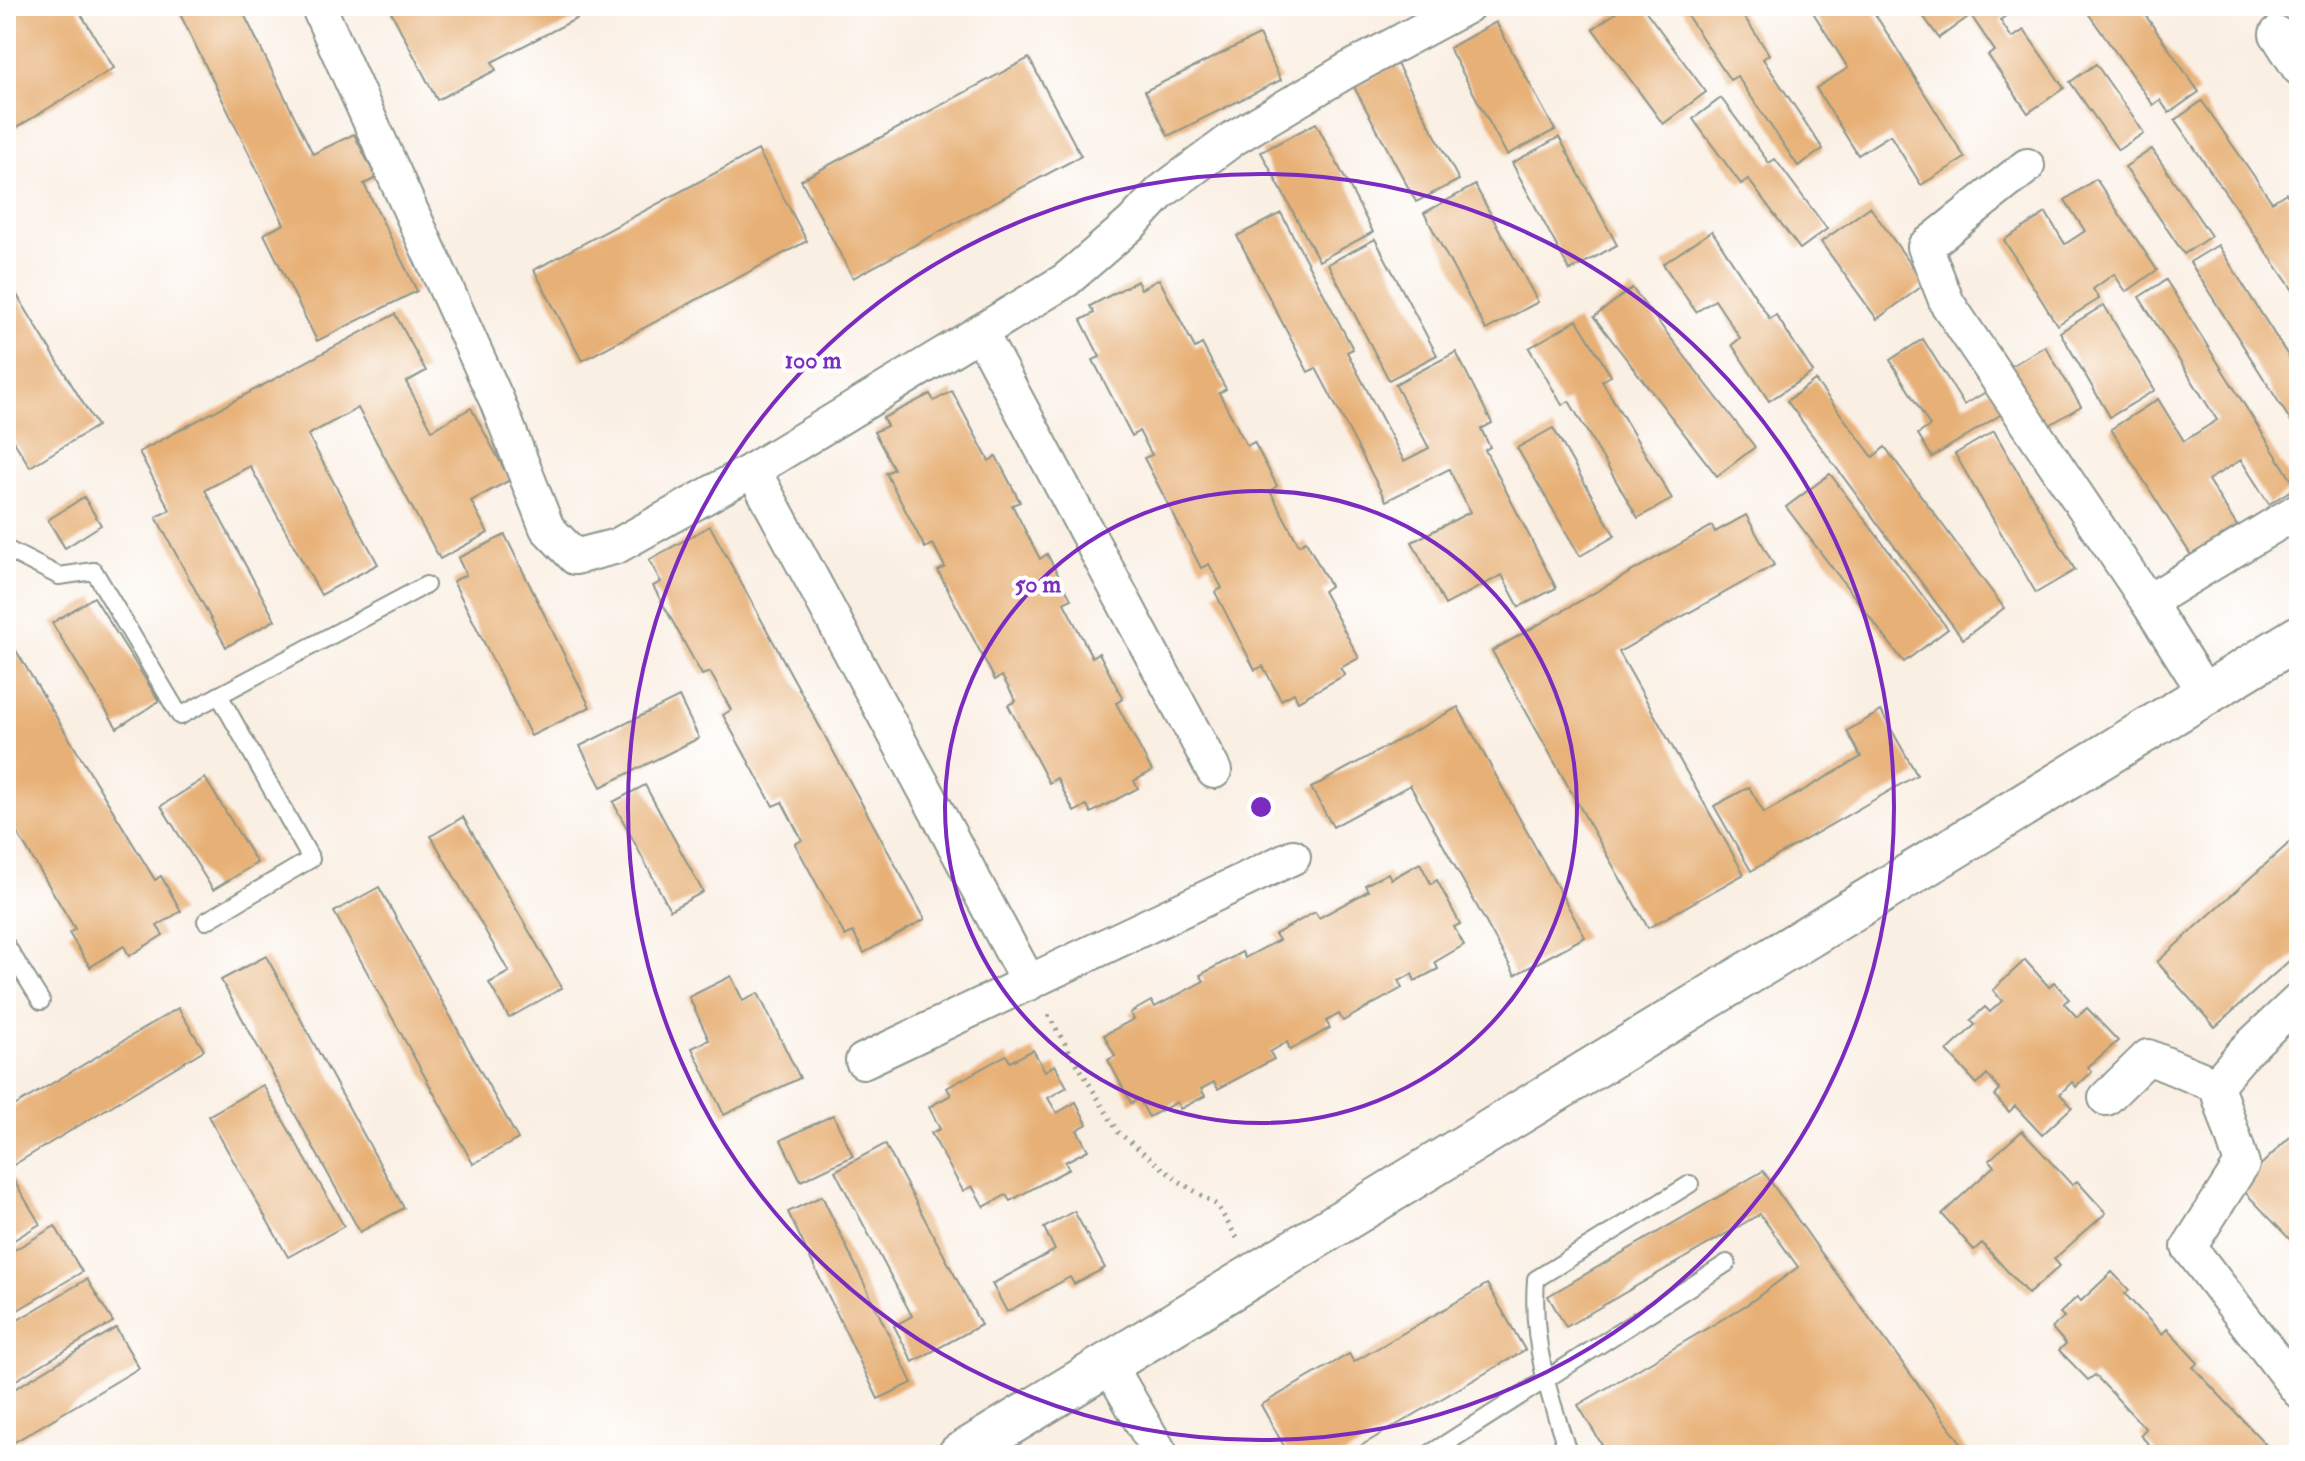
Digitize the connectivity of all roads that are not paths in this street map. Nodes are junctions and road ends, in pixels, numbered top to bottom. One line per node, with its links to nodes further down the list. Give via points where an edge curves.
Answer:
1 (318, 6): 7 (street, via 497,401 547,528 575,557 617,546)
2 (1467, 6): 6 (street, via 1234,138 1161,192 1066,280)
3 (2277, 34): 4 (street)
4 (2299, 68)
5 (2027, 166): 11 (street, via 1925,247 1947,303)
6 (980, 332): 7 (street); 15 (street)
7 (753, 470): 19 (street)
8 (2299, 510): 11 (street)
9 (6, 549): 14 (lane, via 59,576 94,571 180,716)
10 (426, 585): 14 (lane)
11 (2148, 602): 13 (street)
12 (2299, 637): 13 (street)
13 (2206, 694): 27 (street)
14 (219, 695): 17 (lane, via 311,859)
15 (1214, 771)
16 (1293, 857): 19 (street)
17 (206, 921)
18 (6, 945): 21 (lane)
19 (1029, 983): 22 (street)
20 (2299, 1000): 23 (street)
21 (41, 1001)
22 (863, 1061)
23 (2216, 1085): 24 (street, via 2148,1057); 29 (street, via 2242,1164 2189,1247)
24 (2106, 1098)
25 (1690, 1184): 28 (lane, via 1536,1279 1533,1312)
26 (1727, 1263): 28 (lane)
27 (1108, 1363): 30 (street); 31 (street)
28 (1544, 1381): 32 (lane); 33 (lane)
29 (2299, 1391)
30 (959, 1455)
31 (1161, 1455)
32 (1428, 1455)
33 (1569, 1455)

